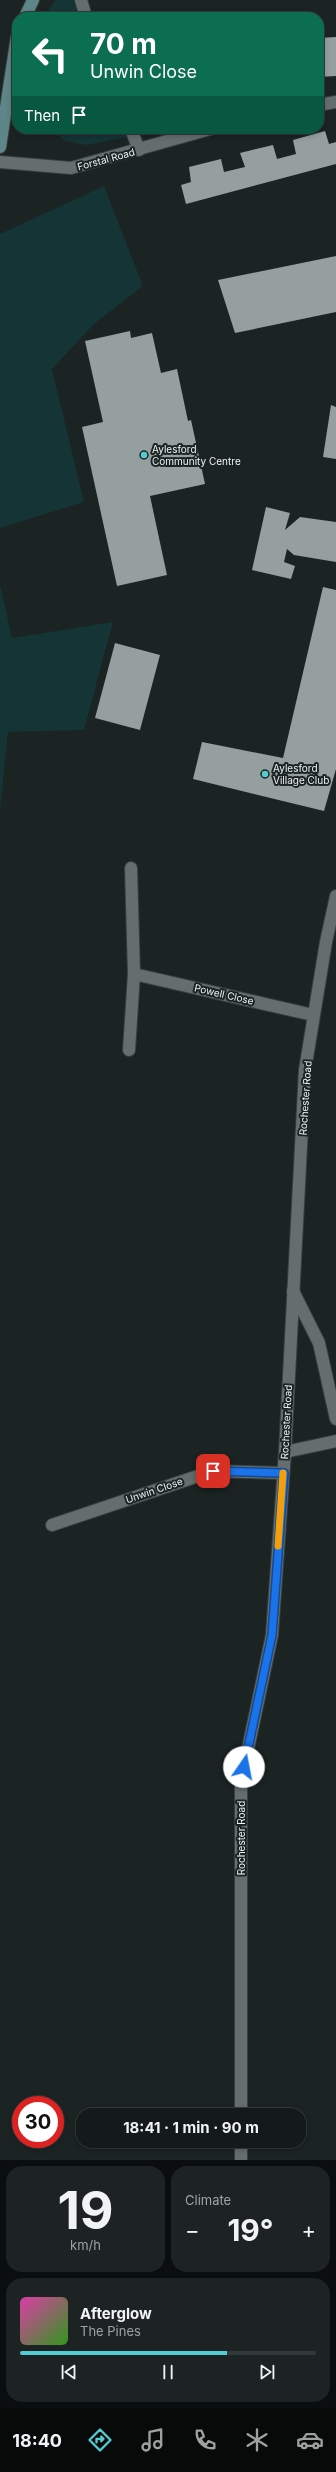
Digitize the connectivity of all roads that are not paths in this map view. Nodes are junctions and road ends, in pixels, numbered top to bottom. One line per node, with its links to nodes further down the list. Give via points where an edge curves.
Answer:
1 (33, 0): 3 (street)
2 (81, 0): 4 (street)
3 (27, 12)
4 (85, 12)
5 (12, 69): 10 (street)
6 (336, 102): 7 (street)
7 (324, 104)
8 (133, 134): 11 (street)
9 (193, 134): 11 (street, Forstal Road)
10 (0, 147)
11 (139, 150): 12 (street, Forstal Road, via 71,168)
12 (0, 162)
13 (131, 868): 15 (street)
14 (336, 896): 16 (street, Rochester Road)
15 (134, 974): 16 (street, Powell Close); 17 (street)
16 (313, 1015): 18 (street, Rochester Road, via 305,1070)
17 (129, 1050)
18 (293, 1292): 19 (street, via 319,1343); 21 (street, Rochester Road)
19 (336, 1419)
20 (336, 1441): 21 (street)
21 (285, 1452): 22 (street, Rochester Road)
22 (284, 1473): 23 (street, Unwin Close, via 213,1471); 24 (street, Rochester Road, via 272,1635 241,1782)
23 (52, 1525)
24 (241, 2108)
25 (241, 2148): 26 (street)
26 (241, 2160)

